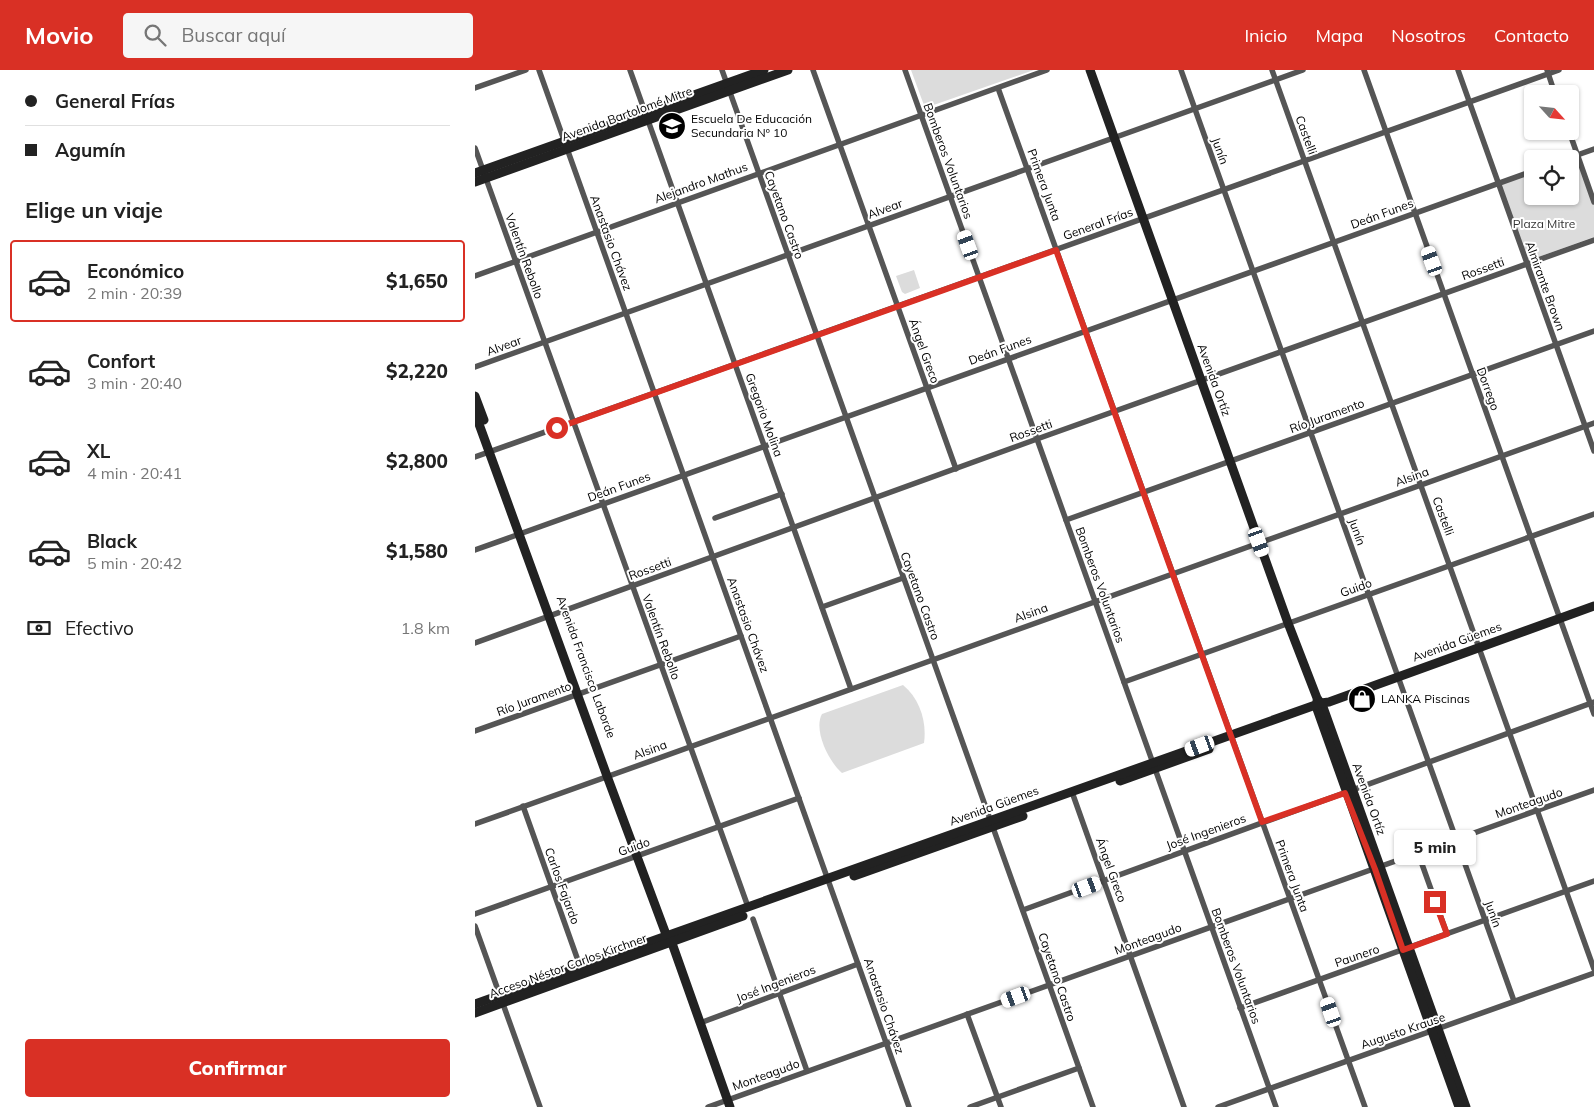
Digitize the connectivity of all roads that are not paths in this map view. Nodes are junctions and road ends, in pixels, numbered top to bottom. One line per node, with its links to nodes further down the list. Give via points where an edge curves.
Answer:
1 (526, 70): 21 (street)
2 (539, 70): 30 (street, Anastasio Chávez)
3 (630, 70): 26 (street, Gregorio Molina)
4 (722, 70): 20 (street, Cayetano Castro)
5 (764, 70): 20 (main road, Avenida Bartolomé Mitre)
6 (788, 70): 20 (main road, Avenida Bartolomé Mitre)
7 (813, 70): 29 (street, Ángel Greco)
8 (905, 70): 25 (street, Bomberos Voluntarios)
9 (1047, 70): 22 (street, Alejandro Mathus)
10 (1090, 70): 28 (main road, Avenida Ortíz)
11 (1181, 70): 24 (street, Junín)
12 (1272, 70): 18 (street, Castelli)
13 (1303, 70): 18 (street, Alvear)
14 (1364, 70): 27 (street, Dorrego)
15 (1458, 70): 23 (street, Almirante Brown)
16 (1559, 70): 17 (street, General Frías)
17 (1548, 72): 19 (street); 23 (street, General Frías)
18 (1276, 80): 24 (street, Alvear); 34 (street, Castelli)
19 (1552, 85)
20 (728, 87): 26 (main road, Avenida Bartolomé Mitre); 37 (street, Cayetano Castro)
21 (475, 88)
22 (998, 88): 25 (street, Alejandro Mathus); 36 (street, Primera Junta)
23 (1469, 102): 27 (street, General Frías); 41 (street, Almirante Brown)
24 (1195, 109): 28 (street, Alvear); 42 (street, Junín)
25 (921, 115): 29 (street, Alejandro Mathus); 43 (street, Bomberos Voluntarios)
26 (647, 116): 30 (main road, Avenida Bartolomé Mitre); 44 (street, Gregorio Molina)
27 (1386, 132): 34 (street, General Frías); 46 (street, Dorrego)
28 (1114, 138): 36 (street, Alvear); 47 (main road, Avenida Ortíz)
29 (839, 144): 37 (street, Alejandro Mathus); 48 (street, Ángel Greco)
30 (565, 145): 39 (main road, Avenida Bartolomé Mitre); 49 (street, Anastasio Chávez)
31 (475, 148): 39 (street, Valentín Rebollo)
32 (1594, 149): 33 (street)
33 (1579, 154)
34 (1305, 161): 42 (street, General Frías); 51 (street, Castelli)
35 (1579, 161): 45 (street)
36 (1027, 168): 43 (street, Alvear); 52 (street, Primera Junta)
37 (758, 173): 44 (street, Alejandro Mathus); 53 (street, Cayetano Castro)
38 (1524, 173): 41 (street, Deán Funes)
39 (481, 174): 40 (main road, Avenida Bartolomé Mitre); 54 (street, Valentín Rebollo)
40 (475, 182)
41 (1497, 183): 46 (street, Deán Funes); 55 (street, Almirante Brown)
42 (1224, 190): 47 (street, General Frías); 56 (street, Junín)
43 (950, 196): 48 (street, Alvear); 58 (street, Bomberos Voluntarios)
44 (677, 202): 49 (street, Alejandro Mathus); 59 (street, Gregorio Molina)
45 (1594, 202)
46 (1415, 213): 51 (street, Deán Funes); 60 (street, Dorrego)
47 (1143, 218): 52 (street, General Frías); 61 (main road, Avenida Ortíz)
48 (869, 225): 53 (street, Alvear); 62 (street, Ángel Greco)
49 (596, 232): 54 (street, Alejandro Mathus); 63 (street, Anastasio Chávez)
50 (1594, 240): 55 (street, Rossetti)
51 (1334, 242): 56 (street, Deán Funes); 64 (street, Castelli)
52 (1056, 250): 58 (street, General Frías); 65 (street, Primera Junta)
53 (788, 254): 59 (street, Alvear); 67 (street, Cayetano Castro)
54 (515, 260): 57 (street, Alejandro Mathus); 68 (street, Valentín Rebollo)
55 (1526, 264): 60 (street, Rossetti); 69 (street, Almirante Brown)
56 (1253, 270): 61 (street, Deán Funes); 70 (street, Junín)
57 (475, 276)
58 (979, 277): 62 (street, General Frías); 71 (street, Bomberos Voluntarios)
59 (707, 284): 63 (street, Alvear); 72 (street, Gregorio Molina)
60 (1444, 294): 64 (street, Rossetti); 74 (street, Dorrego)
61 (1172, 299): 65 (street, Deán Funes); 75 (main road, Avenida Ortíz)
62 (898, 306): 67 (street, General Frías); 76 (street, Ángel Greco)
63 (625, 313): 68 (street, Alvear); 77 (street, Anastasio Chávez)
64 (1363, 323): 70 (street, Rossetti); 79 (street, Castelli)
65 (1085, 330): 71 (street, Deán Funes); 80 (street, Primera Junta)
66 (1594, 331): 69 (street, Río Juramento)
67 (817, 335): 72 (street, General Frías); 82 (street, Cayetano Castro)
68 (544, 342): 73 (street, Alvear); 83 (street, Valentín Rebollo)
69 (1555, 345): 74 (street, Río Juramento); 85 (street, Almirante Brown)
70 (1282, 352): 75 (street, Rossetti); 86 (street, Junín)
71 (1008, 358): 76 (street, Deán Funes); 87 (street, Bomberos Voluntarios)
72 (735, 364): 77 (street, General Frías); 88 (street, Gregorio Molina)
73 (475, 367)
74 (1473, 375): 79 (street, Río Juramento); 91 (street, Dorrego)
75 (1201, 380): 80 (street, Rossetti); 93 (main road, Avenida Ortíz)
76 (927, 387): 82 (street, Deán Funes); 94 (street, Ángel Greco)
77 (654, 393): 83 (street, General Frías); 95 (street, Anastasio Chávez)
78 (475, 396): 89 (main road, Avenida Francisco Laborde)
79 (1392, 404): 86 (street, Río Juramento); 96 (street, Castelli)
80 (1115, 411): 87 (street, Rossetti); 97 (street, Primera Junta)
81 (475, 413): 89 (main road, Avenida Francisco Laborde)
82 (846, 416): 88 (street, Deán Funes); 99 (street, Cayetano Castro)
83 (573, 422): 89 (street, General Frías); 100 (street, Valentín Rebollo)
84 (1594, 423): 85 (street, Alsina)
85 (1585, 426): 90 (street, Almirante Brown); 91 (street, Alsina)
86 (1311, 432): 93 (street, Río Juramento); 101 (street, Junín)
87 (1037, 439): 94 (street, Rossetti); 104 (street, Bomberos Voluntarios)
88 (764, 446): 95 (street, Deán Funes); 98 (street, Gregorio Molina)
89 (492, 451): 92 (street, General Frías); 106 (main road, Avenida Francisco Laborde)
90 (1594, 451)
91 (1502, 456): 96 (street, Alsina); 107 (street, Dorrego)
92 (475, 457)
93 (1230, 461): 97 (street, Río Juramento); 108 (main road, Avenida Ortíz)
94 (956, 469): 99 (street, Rossetti)
95 (683, 475): 100 (street, Deán Funes); 110 (street, Anastasio Chávez)
96 (1421, 485): 101 (street, Alsina); 111 (street, Castelli)
97 (1144, 492): 104 (street, Río Juramento); 112 (street, Primera Junta)
98 (782, 494): 103 (street); 105 (street, Gregorio Molina)
99 (875, 498): 105 (street, Rossetti); 113 (street, Cayetano Castro)
100 (603, 504): 106 (street, Deán Funes); 114 (street, Valentín Rebollo)
101 (1339, 514): 108 (street, Alsina); 115 (street, Junín)
102 (1594, 514): 107 (street, Guido)
103 (715, 518)
104 (1066, 520): 116 (street, Bomberos Voluntarios)
105 (794, 528): 110 (street, Rossetti); 118 (street, Gregorio Molina)
106 (521, 534): 109 (street, Deán Funes); 119 (main road, Avenida Francisco Laborde)
107 (1531, 537): 111 (street, Guido); 120 (street, Dorrego)
108 (1259, 542): 112 (street, Alsina); 121 (main road, Avenida Ortíz)
109 (475, 550)
110 (713, 557): 114 (street, Rossetti); 122 (street, Anastasio Chávez)
111 (1450, 566): 115 (street, Guido); 124 (street, Castelli)
112 (1173, 573): 116 (street, Alsina); 125 (street, Primera Junta)
113 (903, 578): 118 (street); 126 (street, Cayetano Castro)
114 (632, 586): 119 (street, Rossetti); 127 (street, Valentín Rebollo)
115 (1369, 594): 121 (street, Guido); 128 (street, Junín)
116 (1095, 601): 126 (street, Alsina); 129 (street, Bomberos Voluntarios)
117 (1594, 606): 120 (main road, Avenida Güemes)
118 (822, 607): 130 (street, Gregorio Molina)
119 (551, 616): 123 (street, Rossetti); 131 (main road, Avenida Francisco Laborde)
120 (1560, 618): 124 (main road, Avenida Güemes); 132 (street, Dorrego)
121 (1288, 623): 125 (street, Guido); 133 (main road, Avenida Ortíz)
122 (741, 636): 127 (street, Río Juramento); 135 (street, Anastasio Chávez)
123 (475, 643)
124 (1479, 648): 128 (main road, Avenida Güemes); 137 (street, Castelli)
125 (1202, 654): 129 (street, Guido); 138 (street, Primera Junta)
126 (933, 659): 130 (street, Alsina); 151 (street, Cayetano Castro)
127 (660, 665): 131 (street, Río Juramento); 139 (street, Valentín Rebollo)
128 (1398, 677): 133 (main road, Avenida Güemes); 140 (street, Junín)
129 (1124, 682): 141 (street, Bomberos Voluntarios)
130 (851, 689): 135 (street, Alsina)
131 (580, 694): 136 (street, Río Juramento); 142 (main road, Avenida Francisco Laborde)
132 (1592, 702): 134 (street, Dorrego); 137 (street, José Ingenieros)
133 (1320, 704): 138 (main road, Avenida Güemes); 144 (main road, Avenida Ortíz)
134 (1594, 714)
135 (770, 718): 139 (street, Alsina); 146 (street, Anastasio Chávez)
136 (475, 731)
137 (1509, 732): 140 (street, José Ingenieros); 148 (street, Castelli)
138 (1232, 737): 141 (main road, Avenida Güemes); 149 (street, Primera Junta)
139 (690, 747): 142 (street, Alsina); 152 (street, Valentín Rebollo)
140 (1429, 762): 144 (street, José Ingenieros); 153 (street, Junín)
141 (1154, 765): 145 (main road, Avenida Güemes); 154 (street, Bomberos Voluntarios)
142 (609, 776): 147 (street, Alsina); 156 (main road, Avenida Francisco Laborde)
143 (1594, 790): 148 (street, Monteagudo)
144 (1349, 792): 149 (street, José Ingenieros); 157 (main road, Avenida Ortíz)
145 (1073, 794): 151 (main road, Avenida Güemes); 158 (street, Ángel Greco)
146 (799, 798): 152 (street, Guido); 160 (street, Anastasio Chávez)
147 (523, 806): 150 (street, Alsina); 161 (street, Carlos Fajardo)
148 (1537, 810): 153 (street, Monteagudo); 162 (street, Castelli)
149 (1262, 822): 154 (street, José Ingenieros); 163 (street, Primera Junta)
150 (475, 824)
151 (992, 824): 160 (main road, Avenida Güemes); 165 (street, Cayetano Castro)
152 (719, 827): 156 (street, Guido); 164 (street, Valentín Rebollo)
153 (1455, 839): 155 (street, Monteagudo); 168 (street, Junín)
154 (1185, 850): 158 (street, José Ingenieros); 170 (street, Bomberos Voluntarios)
155 (1418, 853): 157 (street, Monteagudo); 171 (street)
156 (639, 855): 161 (street, Guido); 172 (main road, Avenida Francisco Laborde)
157 (1377, 868): 163 (street, Monteagudo); 173 (main road, Avenida Ortíz)
158 (1104, 881): 165 (street, José Ingenieros); 174 (street, Ángel Greco)
159 (1594, 881): 162 (street, Paunero)
160 (830, 882): 172 (main road, Avenida Güemes); 175 (street, Anastasio Chávez)
161 (552, 887): 166 (street, Guido); 176 (street, Carlos Fajardo)
162 (1566, 891): 168 (street, Paunero); 177 (street, Castelli)
163 (1290, 899): 170 (street, Monteagudo); 178 (street, Primera Junta)
164 (747, 904)
165 (1023, 910): 179 (street, Cayetano Castro)
166 (475, 914)
167 (753, 919): 180 (street)
168 (1485, 920): 171 (street, Paunero); 182 (street, Junín)
169 (475, 926): 181 (street)
170 (1212, 927): 174 (street, Monteagudo); 184 (street, Bomberos Voluntarios)
171 (1447, 934): 173 (street, Paunero)
172 (671, 940): 176 (main road, Acceso Néstor Carlos Kirchner); 187 (main road, Avenida Francisco Laborde)
173 (1406, 949): 178 (street, Paunero); 188 (main road, Avenida Ortíz)
174 (1131, 956): 179 (street, Monteagudo); 202 (street, Ángel Greco)
175 (859, 964): 180 (street, José Ingenieros); 189 (street, Anastasio Chávez)
176 (581, 969): 181 (main road, Acceso Néstor Carlos Kirchner)
177 (1594, 971): 182 (street, Augusto Krause)
178 (1319, 980): 184 (street, Paunero); 190 (street, Primera Junta)
179 (1049, 985): 186 (street, Monteagudo); 191 (street, Cayetano Castro)
180 (779, 994): 187 (street, José Ingenieros); 192 (street)
181 (501, 999): 183 (main road, Acceso Néstor Carlos Kirchner); 185 (main road, Acceso Néstor Carlos Kirchner); 196 (street)
182 (1514, 1001): 188 (street, Augusto Krause)
183 (475, 1004)
184 (1240, 1008): 193 (street, Bomberos Voluntarios)
185 (475, 1013)
186 (967, 1014): 189 (street, Monteagudo); 194 (street)
187 (700, 1023): 195 (main road, Avenida Francisco Laborde)
188 (1435, 1031): 190 (street, Augusto Krause); 206 (main road, Avenida Ortíz); 207 (main road, Avenida Ortíz)
189 (887, 1043): 192 (street, Monteagudo); 198 (street, Anastasio Chávez)
190 (1348, 1061): 193 (street, Augusto Krause); 205 (street, Primera Junta)
191 (1079, 1068): 194 (street); 201 (street, Cayetano Castro)
192 (807, 1072): 195 (street, Monteagudo)
193 (1269, 1089): 203 (street, Augusto Krause); 204 (street, Bomberos Voluntarios)
194 (997, 1097): 199 (street); 200 (street)
195 (729, 1104): 197 (street, Monteagudo)
196 (540, 1107)
197 (708, 1107)
198 (909, 1107)
199 (970, 1107)
200 (1001, 1107)
201 (1093, 1107)
202 (1184, 1107)
203 (1218, 1107)
204 (1276, 1107)
205 (1365, 1107)
206 (1459, 1107)
207 (1466, 1107)

